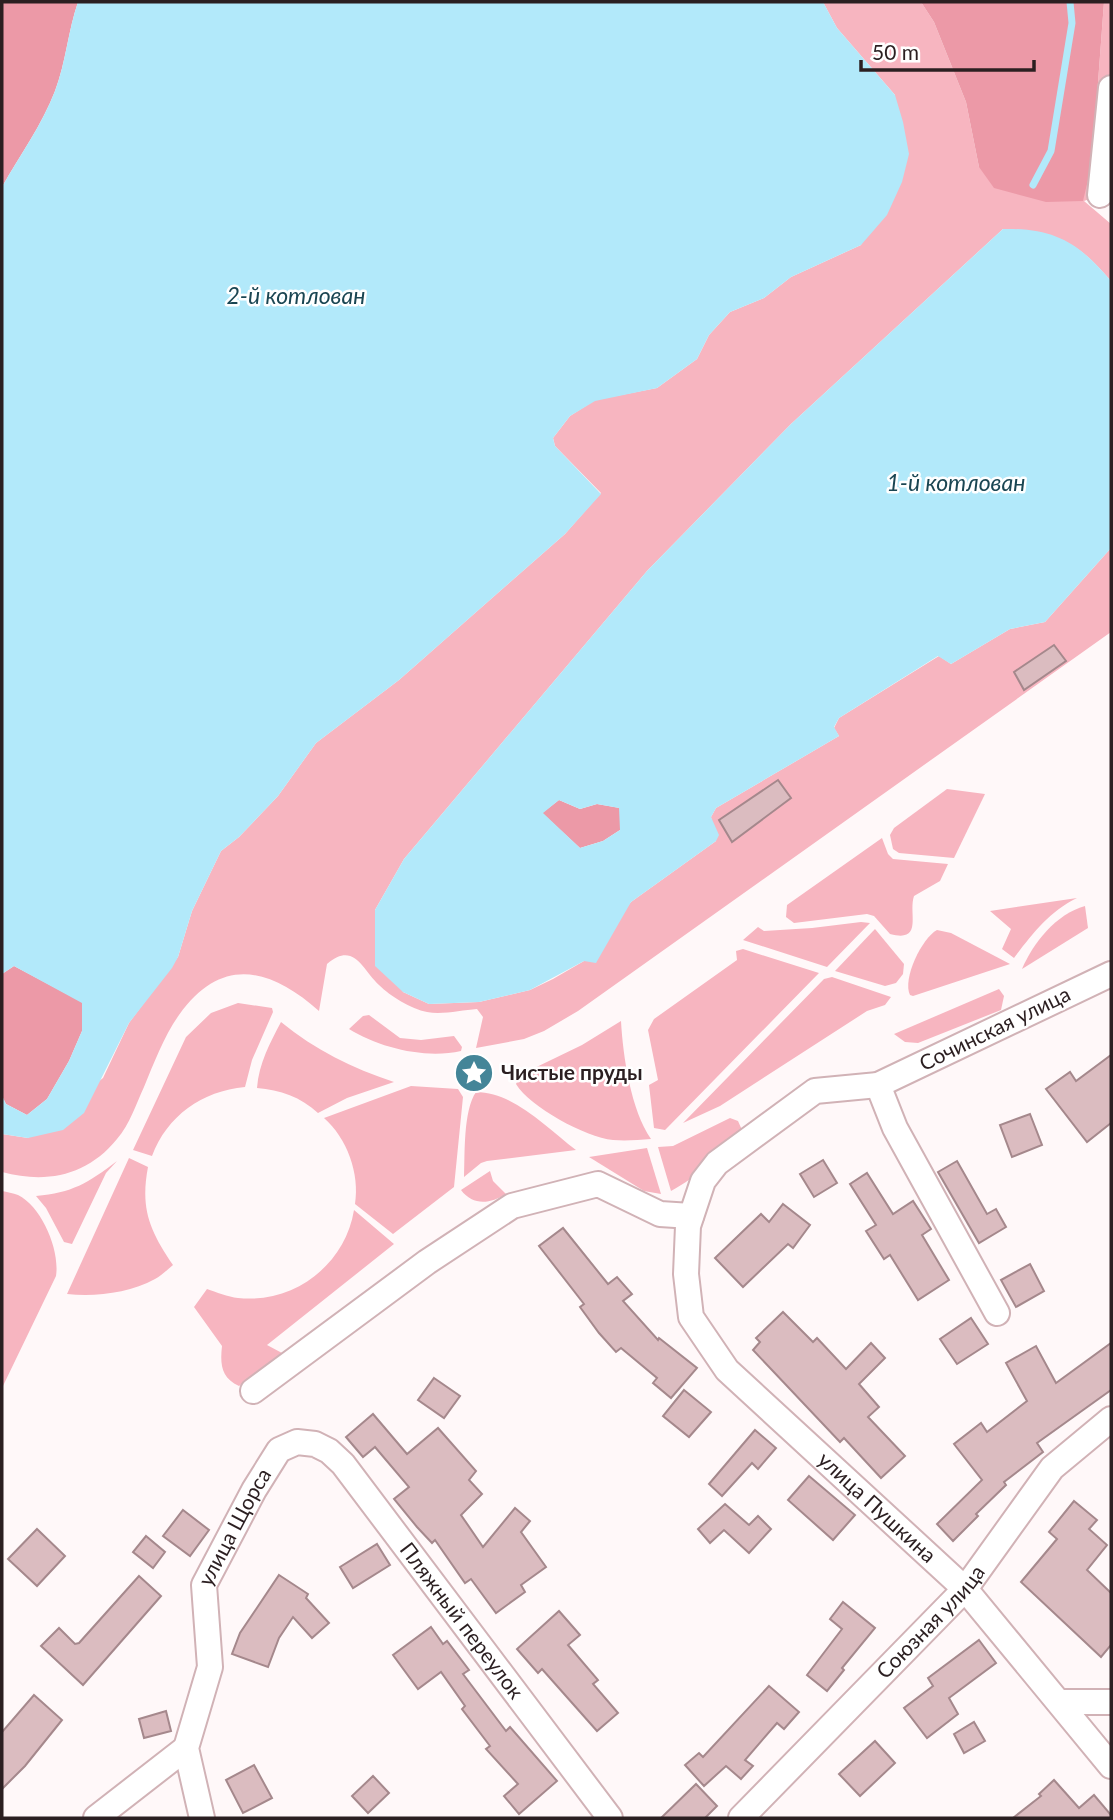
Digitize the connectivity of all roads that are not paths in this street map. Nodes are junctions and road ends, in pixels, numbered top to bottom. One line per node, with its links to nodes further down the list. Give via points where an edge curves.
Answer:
1 (1111, 88): 2 (street)
2 (1100, 195)
3 (1111, 974): 4 (street, Сочинская улица)
4 (878, 1085): 5 (street, Сочинская улица, via 815,1091 776,1118 709,1171); 6 (street, via 895,1128)
5 (689, 1225): 7 (street, via 598,1184 512,1206); 10 (street, улица Пушкина, via 686,1274 691,1317 727,1370)
6 (998, 1313)
7 (253, 1391)
8 (1111, 1419): 10 (street, Союзная улица, via 1052,1468)
9 (297, 1442): 13 (street, улица Щорса, via 279,1450 204,1585 210,1667); 17 (street, Пляжный переулок, via 315,1444 343,1464)
10 (965, 1589): 11 (street, улица Пушкина); 18 (street, Союзная улица)
11 (1059, 1702): 12 (street); 14 (street, улица Пушкина)
12 (1111, 1702)
13 (186, 1748): 15 (street); 16 (street, улица Щорса)
14 (1111, 1766)
15 (96, 1818)
16 (202, 1818)
17 (610, 1818)
18 (741, 1818)

